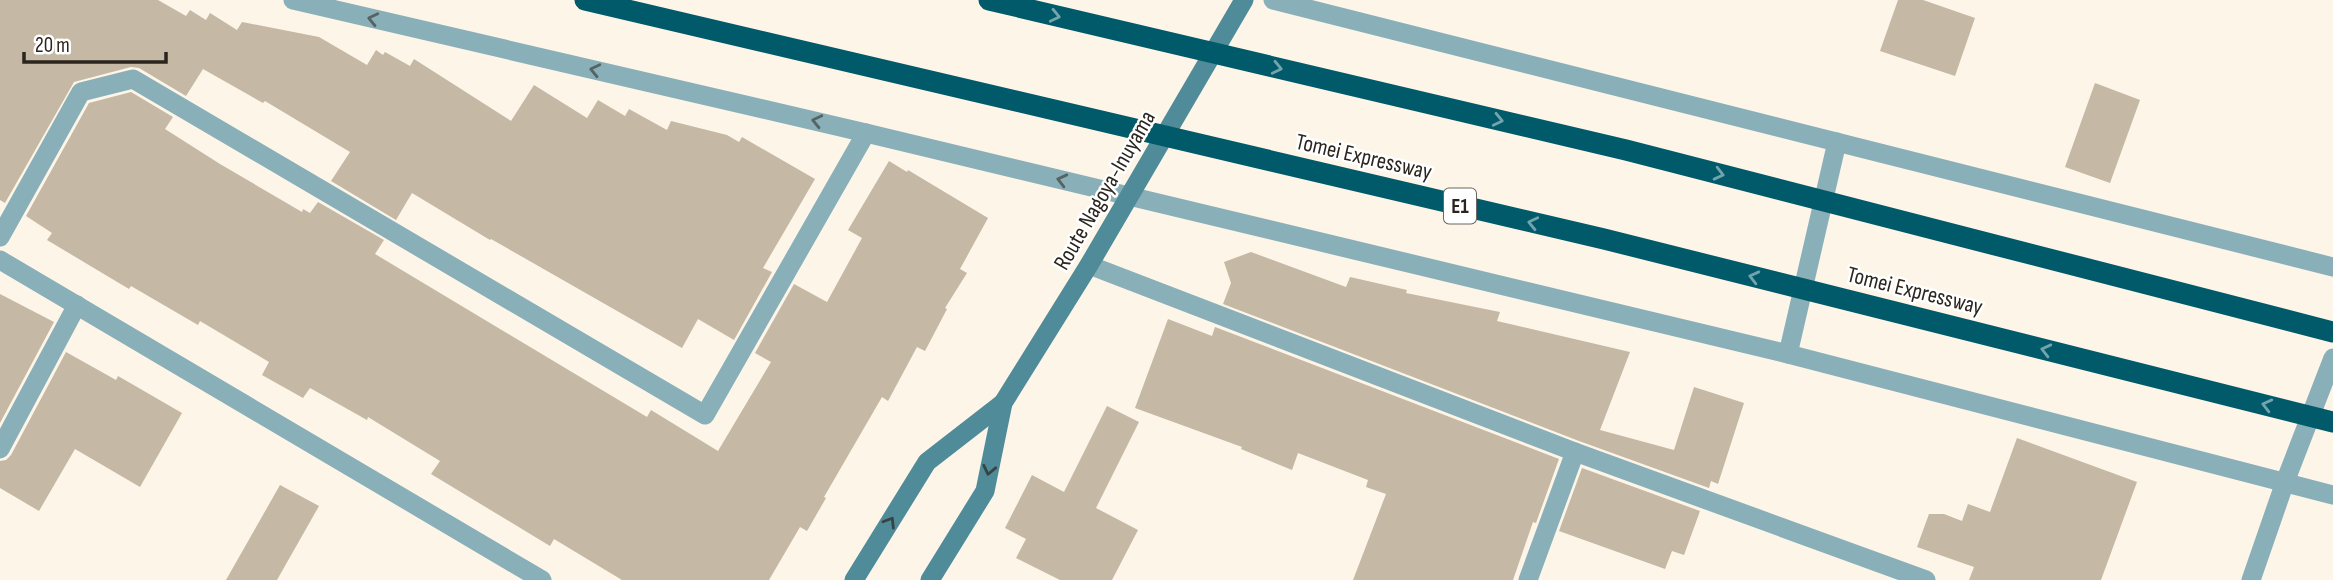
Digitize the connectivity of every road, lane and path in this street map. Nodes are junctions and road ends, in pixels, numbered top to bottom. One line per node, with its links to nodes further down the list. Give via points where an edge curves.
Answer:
1 (293, 0): 6 (street, one-way to 1)
2 (585, 0): 18 (highway, Tomei Expressway / E1, one-way to 2, bridge, via 1590,236)
3 (989, 0): 14 (highway, one-way to 14, bridge, via 1626,150)
4 (1244, 0): 8 (main road, Route Nagoya-Inuyama)
5 (1273, 0): 7 (street)
6 (866, 133): 8 (street, one-way to 6); 9 (street, via 705,415 133,79 81,92)
7 (1837, 142): 12 (street); 15 (street)
8 (1128, 197): 11 (main road, Route Nagoya-Inuyama); 15 (street)
9 (0, 237)
10 (0, 260): 13 (street)
11 (1089, 265): 17 (main road, Route Nagoya-Inuyama); 20 (street)
12 (2333, 267)
13 (77, 305): 19 (street); 23 (street)
14 (2333, 332)
15 (1788, 354): 21 (street)
16 (2333, 358): 21 (street)
17 (1003, 403): 24 (main road, Route Nagoya-Inuyama, one-way to 17, via 927,461); 25 (main road, Route Nagoya-Inuyama, one-way to 25, via 985,491)
18 (2333, 422)
19 (0, 449)
20 (1575, 452): 26 (street); 27 (street)
21 (2285, 482): 22 (street); 28 (street)
22 (2333, 495)
23 (542, 580)
24 (853, 580)
25 (930, 580)
26 (1528, 580)
27 (1926, 580)
28 (2251, 580)

